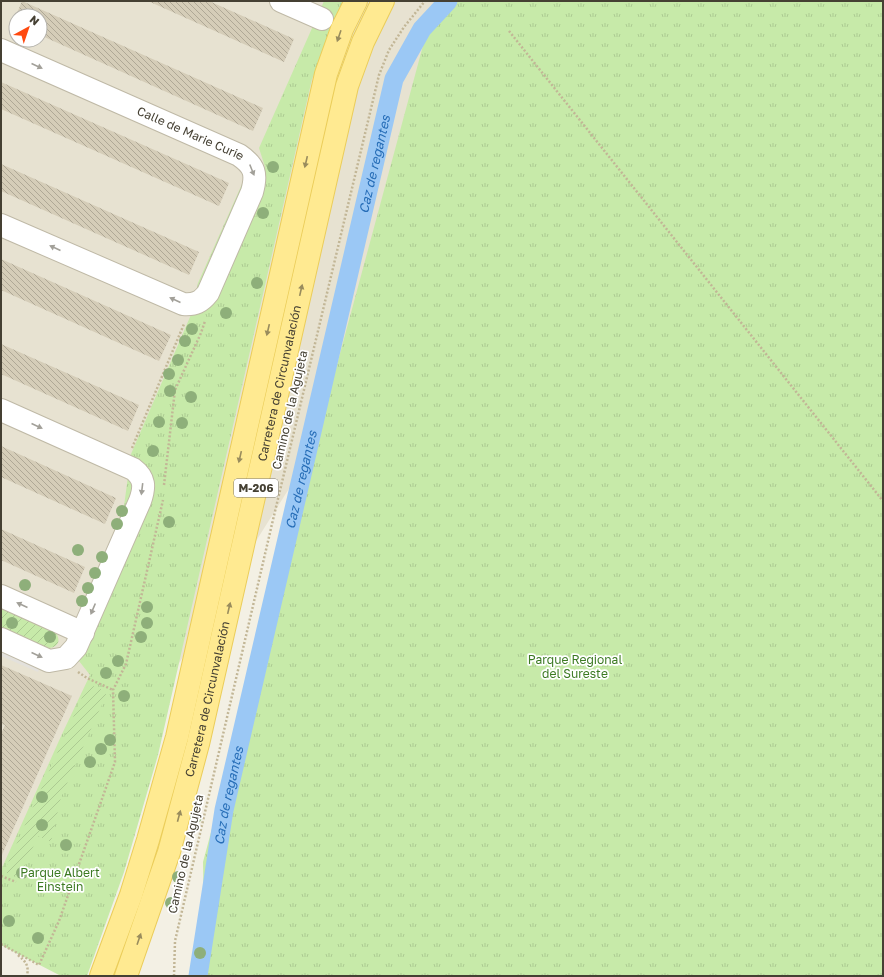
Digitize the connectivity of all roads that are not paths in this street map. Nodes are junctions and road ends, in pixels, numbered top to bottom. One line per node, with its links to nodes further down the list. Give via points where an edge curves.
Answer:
1 (281, 1): 4 (street)
2 (356, 1): 11 (main road, Carretera de Circunvalación / M-206, one-way to 11, via 342,29 326,74 177,737 138,875)
3 (383, 1): 12 (main road, Carretera de Circunvalación / M-206, one-way to 3, via 169,852 198,744 347,86 363,42)
4 (322, 19)
5 (1, 50): 6 (street, Calle de Marie Curie, one-way to 6, via 239,155 247,160 255,175 252,192 208,293 198,303 191,305 183,304)
6 (1, 225)
7 (1, 410): 9 (street, one-way to 9, via 132,469 139,474 143,482 140,500)
8 (1, 596): 9 (street, one-way to 8)
9 (83, 633): 10 (street, one-way to 9, via 49,661 66,658 72,653)
10 (1, 639)
11 (101, 976)
12 (126, 976)

